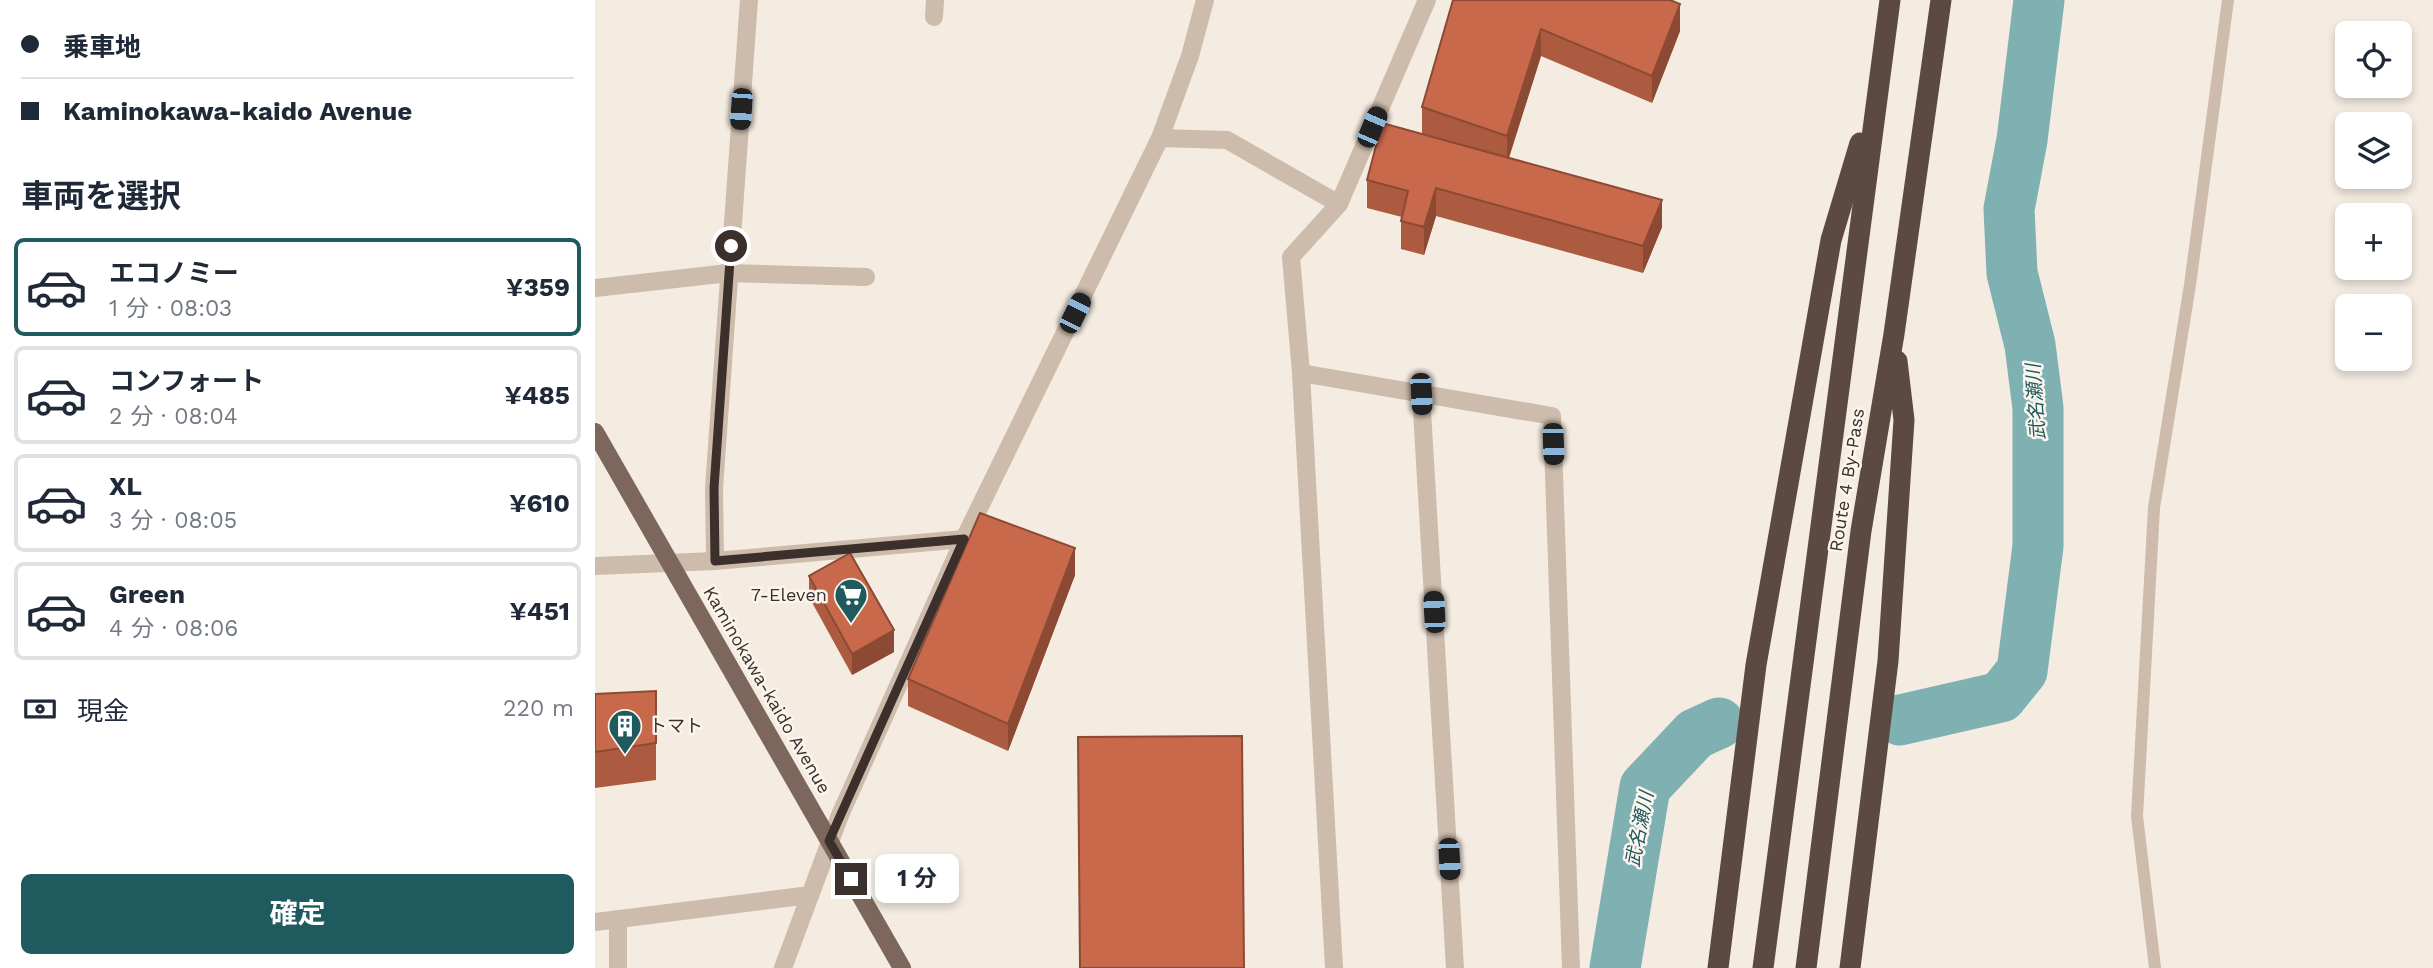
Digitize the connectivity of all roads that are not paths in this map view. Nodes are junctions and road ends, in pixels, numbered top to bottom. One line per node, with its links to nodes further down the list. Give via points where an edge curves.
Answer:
1 (749, 0): 10 (street)
2 (1205, 0): 8 (street)
3 (1427, 0): 9 (street)
4 (1890, 0): 7 (highway, Route 4 By-Pass)
5 (1941, 0): 13 (highway, Route 4 By-Pass)
6 (2228, 0): 35 (lane, via 2154,508 2137,816)
7 (1879, 77): 31 (highway, via 1831,240 1756,665); 32 (highway, Route 4 By-Pass)
8 (1160, 138): 9 (street, via 1227,141); 17 (street)
9 (1339, 204): 14 (street, via 1291,257)
10 (729, 273): 11 (street); 12 (street); 18 (street, via 714,488)
11 (866, 277)
12 (595, 288)
13 (1893, 334): 33 (highway, Route 4 By-Pass, via 1861,531); 34 (highway, via 1904,420 1888,661)
14 (1301, 373): 15 (street); 28 (street)
15 (1421, 394): 29 (street); 30 (street, via 1552,416)
16 (595, 432): 19 (main road, Kaminokawa-kaido Avenue)
17 (964, 539): 18 (street); 21 (street)
18 (715, 561): 19 (street)
19 (671, 563): 20 (street); 21 (main road, Kaminokawa-kaido Avenue)
20 (595, 566)
21 (829, 841): 22 (street); 27 (main road, Kaminokawa-kaido Avenue)
22 (810, 895): 23 (street); 26 (street)
23 (618, 919): 24 (street); 25 (street)
24 (595, 922)
25 (618, 968)
26 (783, 968)
27 (902, 968)
28 (1334, 968)
29 (1455, 968)
30 (1571, 968)
31 (1718, 968)
32 (1763, 968)
33 (1806, 968)
34 (1850, 968)
35 (2155, 968)

